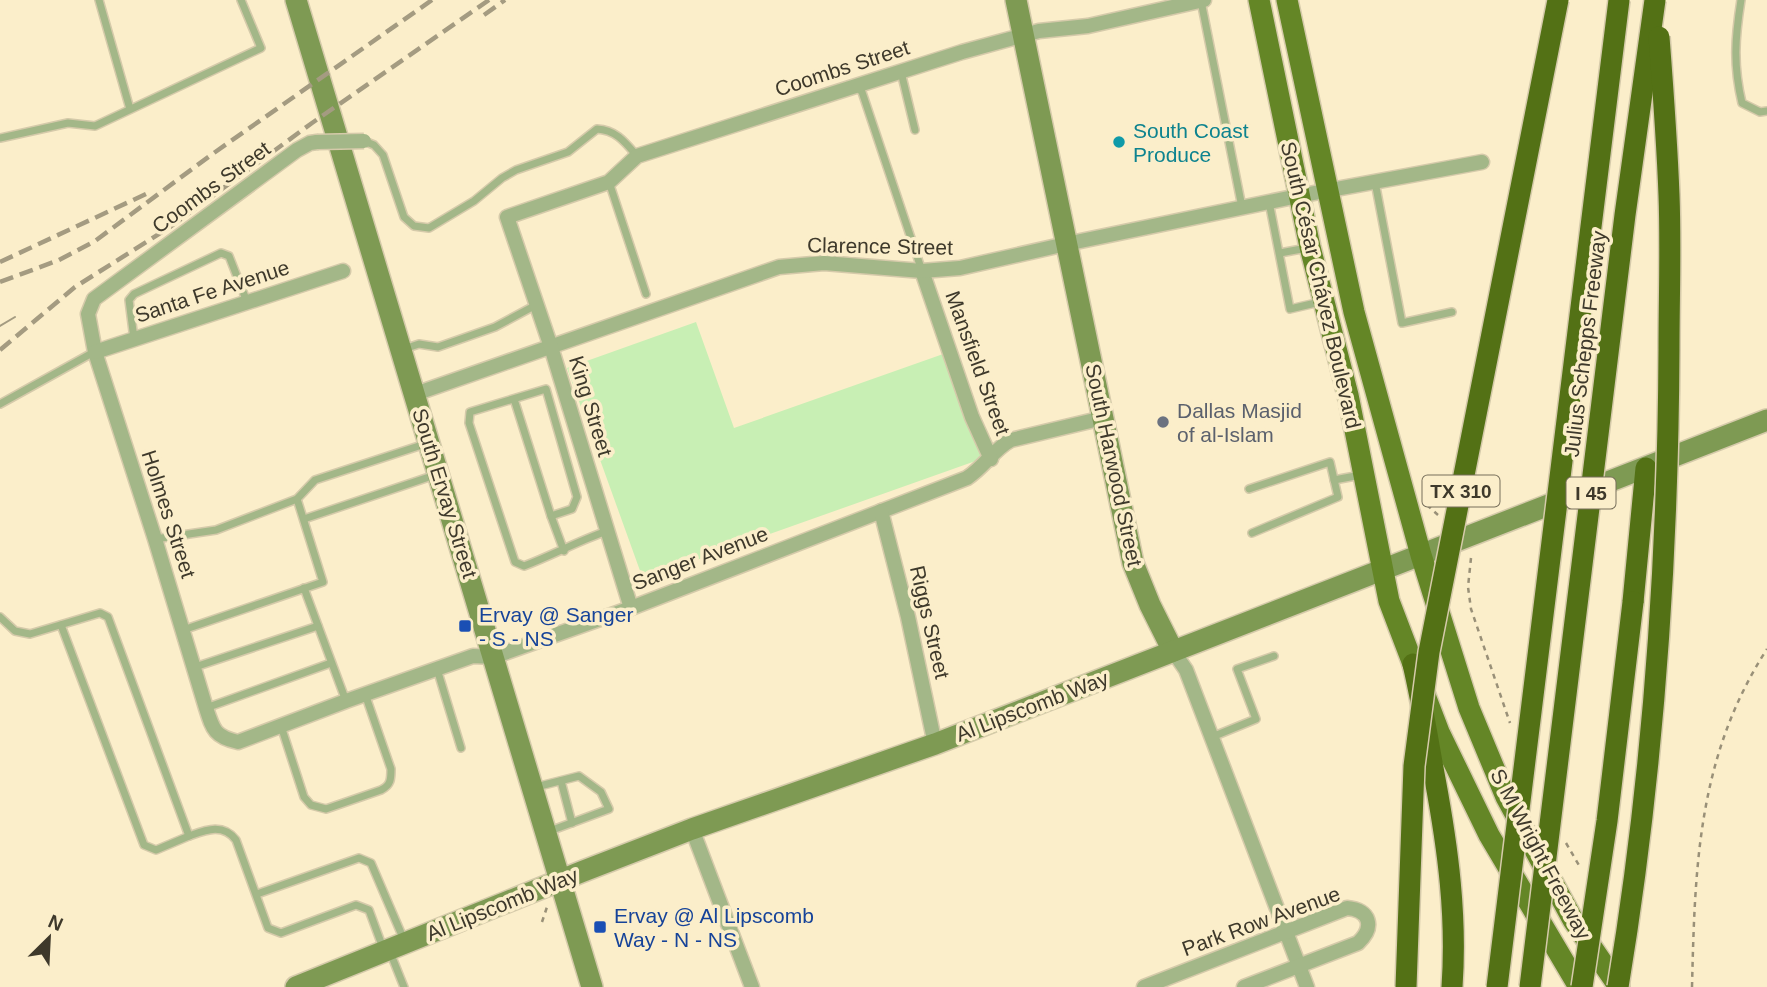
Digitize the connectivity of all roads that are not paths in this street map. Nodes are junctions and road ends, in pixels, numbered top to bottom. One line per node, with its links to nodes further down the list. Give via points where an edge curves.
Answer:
1 (99, 0): 16 (lane)
2 (241, 0): 16 (lane, via 261,48)
3 (296, 0): 43 (street, South Ervay Street)
4 (1016, 0): 13 (street, South Harwood Street)
5 (1203, 0): 12 (street, Coombs Street); 28 (lane)
6 (1259, 0): 26 (main road, South César Chávez Boulevard)
7 (1287, 0): 25 (main road, South César Chávez Boulevard)
8 (1558, 0): 106 (highway, TX 310, bridge, via 1422,697 1413,766)
9 (1619, 0): 108 (highway, Julius Schepps Freeway / I 45, bridge)
10 (1656, 0): 109 (highway, Julius Schepps Freeway / I 45, bridge); 111 (highway, bridge, via 1669,197 1668,467 1650,740)
11 (1741, 0): 17 (lane, via 1735,73 1742,103)
12 (1152, 6): 13 (street, Coombs Street, via 1088,26)
13 (1024, 36): 14 (street, Coombs Street); 30 (street, South Harwood Street)
14 (901, 71): 15 (street, Coombs Street); 18 (lane)
15 (856, 85): 21 (street, Coombs Street); 34 (lane, Mansfield Street)
16 (130, 109): 19 (lane, via 95,126 68,123)
17 (1767, 111)
18 (915, 130)
19 (0, 138)
20 (364, 141): 21 (lane, via 383,155 404,217 414,226 429,228 502,178 568,152 597,129 616,134); 36 (street, Coombs Street, bridge, via 317,142 297,149)
21 (637, 156): 23 (street, Coombs Street)
22 (1482, 162): 24 (street, Clarence Street)
23 (609, 182): 29 (street, Coombs Street); 35 (lane)
24 (1375, 182): 25 (street, Clarence Street); 40 (lane, via 1402,323)
25 (1328, 191): 26 (street, Clarence Street); 65 (main road, South César Chávez Boulevard, via 1354,312)
26 (1298, 196): 27 (street, Clarence Street); 31 (main road, South César Chávez Boulevard)
27 (1269, 202): 28 (street, Clarence Street); 32 (lane)
28 (1243, 208): 30 (street, Clarence Street)
29 (508, 217): 39 (street, King Street)
30 (1066, 244): 34 (street, Clarence Street, via 960,268); 48 (street, South Harwood Street)
31 (1310, 247): 32 (lane); 37 (main road, South César Chávez Boulevard)
32 (1280, 253): 37 (lane, via 1290,309)
33 (343, 271): 38 (street, Santa Fe Avenue)
34 (922, 271): 42 (street, Clarence Street, via 824,263 779,267); 51 (street, Mansfield Street, via 972,417)
35 (646, 293)
36 (94, 299): 44 (street, Holmes Street, via 88,314)
37 (1322, 301): 54 (main road, South César Chávez Boulevard)
38 (247, 302): 41 (street, Santa Fe Avenue); 41 (lane, via 229,256 221,253 134,294 129,300)
39 (537, 304): 42 (street, King Street); 43 (lane, via 495,327 439,347 419,344)
40 (1452, 312)
41 (134, 339): 44 (street, Santa Fe Avenue)
42 (551, 348): 45 (street, Clarence Street); 61 (street, King Street)
43 (401, 350): 45 (street, South Ervay Street)
44 (95, 352): 47 (lane); 63 (street, Holmes Street)
45 (415, 394): 50 (street, South Ervay Street)
46 (513, 398): 59 (lane); 59 (lane, via 546,388 577,497 572,509); 64 (lane, via 470,412 469,423 515,562 524,566)
47 (0, 404)
48 (1103, 418): 51 (street, Sanger Avenue, via 1011,440); 73 (street, South Harwood Street, via 1133,563)
49 (1767, 419): 52 (street, Al Lipscomb Way)
50 (429, 442): 53 (street, South Ervay Street); 57 (lane, via 315,480)
51 (991, 458): 58 (street, Sanger Avenue, via 967,478)
52 (1646, 468): 65 (street, Al Lipscomb Way); 110 (highway, bridge, via 1609,808)
53 (439, 474): 60 (lane); 75 (street, South Ervay Street)
54 (1364, 474): 55 (lane); 66 (main road, South César Chávez Boulevard)
55 (1334, 480): 56 (lane, via 1329,462); 62 (lane, via 1338,497)
56 (1250, 489)
57 (298, 499): 60 (lane); 63 (lane, via 216,530)
58 (881, 510): 68 (street, Sanger Avenue); 86 (street, Riggs Street)
59 (551, 516): 64 (lane)
60 (304, 519): 67 (lane, via 323,582)
61 (607, 531): 64 (lane); 68 (street, King Street)
62 (1252, 533)
63 (155, 538): 72 (street, Holmes Street)
64 (564, 551)
65 (1421, 555): 66 (street, Al Lipscomb Way); 111 (main road, S M Wright Freeway, via 1469,708 1506,797 1573,920)
66 (1383, 571): 73 (street, Al Lipscomb Way); 77 (main road, S M Wright Freeway)
67 (304, 588): 71 (lane); 72 (lane)
68 (631, 608): 75 (street, Sanger Avenue)
69 (0, 617): 70 (lane, via 22,634)
70 (61, 625): 93 (lane, via 100,613 108,617); 93 (lane, via 145,845 156,850)
71 (318, 626): 76 (lane); 78 (lane)
72 (183, 630): 78 (street, Holmes Street)
73 (1173, 651): 84 (street, South Harwood Street, via 1186,670); 86 (street, Al Lipscomb Way)
74 (1274, 656): 84 (lane, via 1237,669 1256,719)
75 (493, 657): 79 (street, Sanger Avenue, via 472,656); 89 (street, South Ervay Street)
76 (331, 663): 81 (lane); 82 (lane)
77 (1413, 664): 107 (highway, via 1446,831 1454,942); 110 (main road, S M Wright Freeway, via 1439,732 1489,835)
78 (195, 667): 82 (street, Holmes Street)
79 (437, 668): 80 (street, Sanger Avenue); 87 (lane)
80 (365, 694): 81 (street, Sanger Avenue); 83 (lane, via 391,769 391,780 381,790 326,809 311,804 304,797)
81 (346, 701): 83 (street, Sanger Avenue)
82 (206, 708): 85 (street, Holmes Street, via 212,728)
83 (281, 726): 85 (street, Sanger Avenue, via 238,742)
84 (1211, 737): 96 (street, South Harwood Street)
85 (223, 739)
86 (935, 744): 91 (street, Al Lipscomb Way)
87 (461, 748)
88 (561, 781): 89 (lane); 90 (lane); 90 (lane, via 579,776 601,792 609,809)
89 (532, 788): 92 (street, South Ervay Street)
90 (572, 823): 92 (lane)
91 (692, 830): 94 (street, Al Lipscomb Way); 102 (street)
92 (545, 833): 94 (street, South Ervay Street)
93 (189, 836): 95 (lane, via 212,828 232,834)
94 (559, 881): 97 (street, Al Lipscomb Way); 101 (street, South Ervay Street)
95 (257, 894): 97 (lane, via 268,928 281,933 356,905 369,910); 97 (lane, via 359,858 371,863)
96 (1287, 931): 98 (street, South Harwood Street); 98 (street, Park Row Avenue, via 1347,908 1366,916 1369,927 1358,943); 103 (street, Park Row Avenue)
97 (393, 949): 99 (street, Al Lipscomb Way); 100 (lane)
98 (1299, 965): 104 (street, Park Row Avenue); 105 (street, South Harwood Street)
99 (296, 987)
100 (404, 987)
101 (592, 987)
102 (752, 987)
103 (1144, 987)
104 (1244, 987)
105 (1307, 987)
106 (1406, 987)
107 (1452, 987)
108 (1497, 987)
109 (1530, 987)
110 (1581, 987)
111 (1618, 987)

